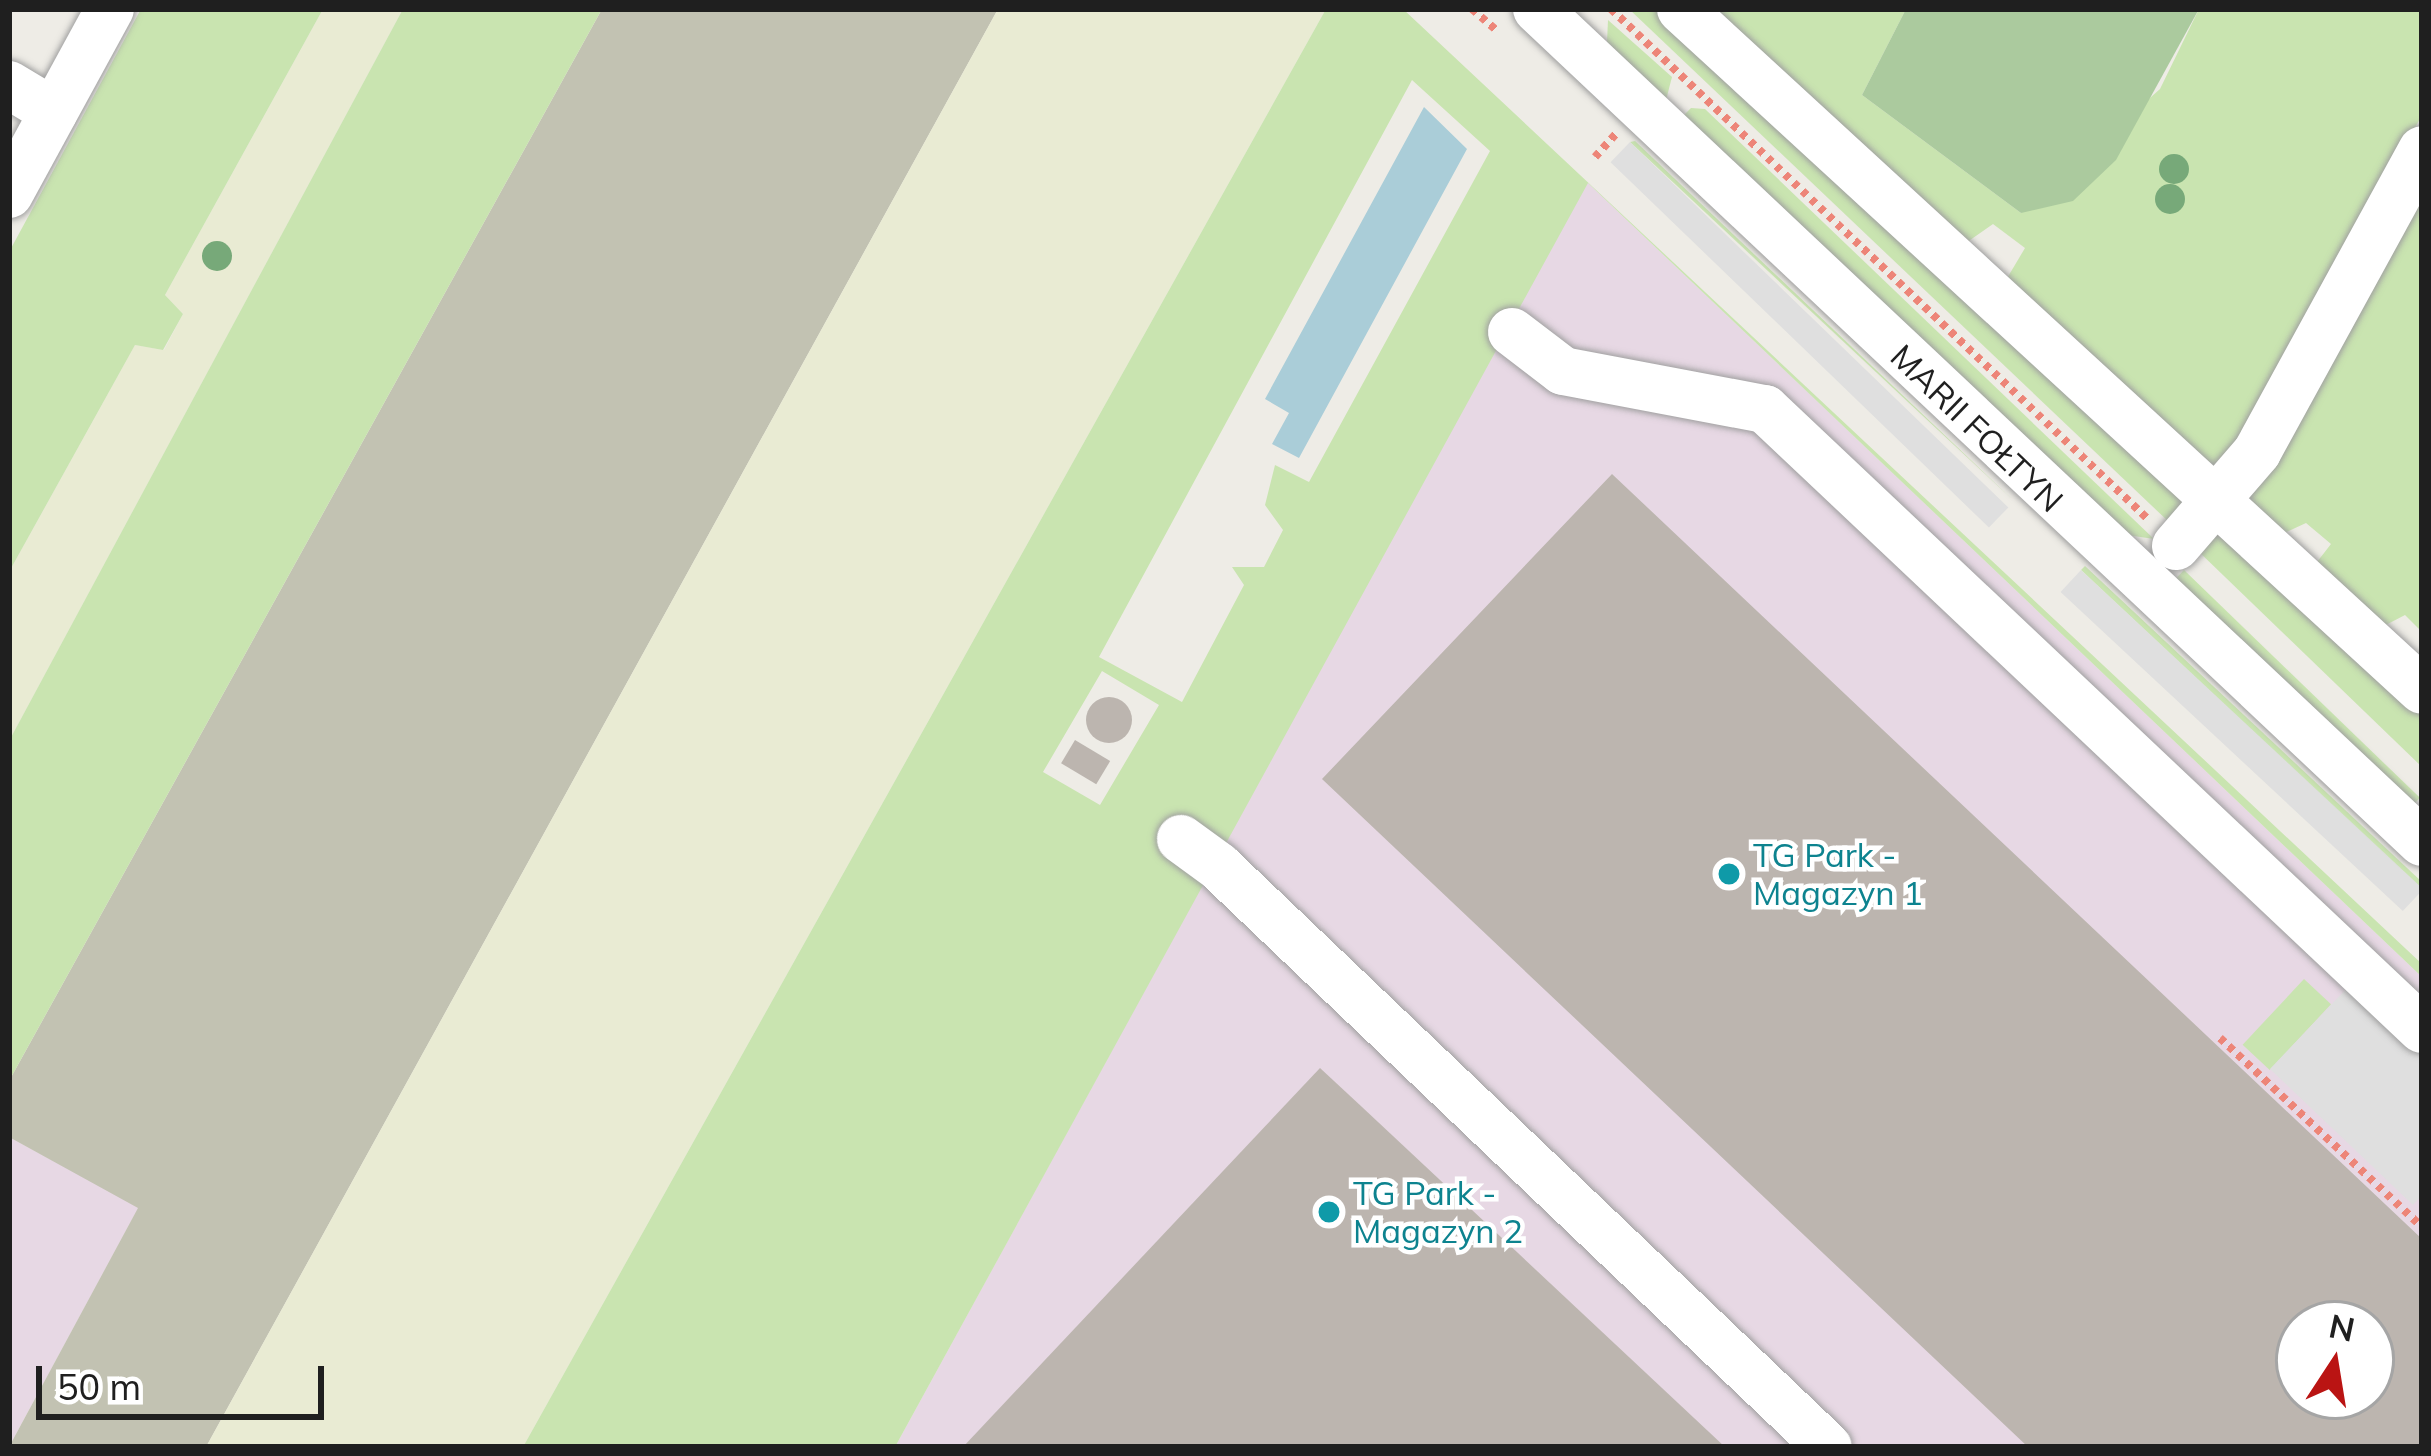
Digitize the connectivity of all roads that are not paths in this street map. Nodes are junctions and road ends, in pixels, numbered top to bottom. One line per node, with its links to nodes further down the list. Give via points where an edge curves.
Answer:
1 (110, 9): 5 (street)
2 (1681, 9): 9 (street)
3 (1560, 16): 13 (street, MARII FOŁTYN)
4 (9, 86): 5 (street)
5 (54, 112): 7 (street)
6 (2422, 150): 9 (street, via 2257,452)
7 (9, 194)
8 (1512, 332): 14 (street, via 1563,371 1773,415)
9 (2217, 503): 10 (street); 11 (street)
10 (2176, 546)
11 (2422, 690)
12 (1181, 839): 15 (street)
13 (2422, 842)
14 (2422, 1029)
15 (1828, 1447)

